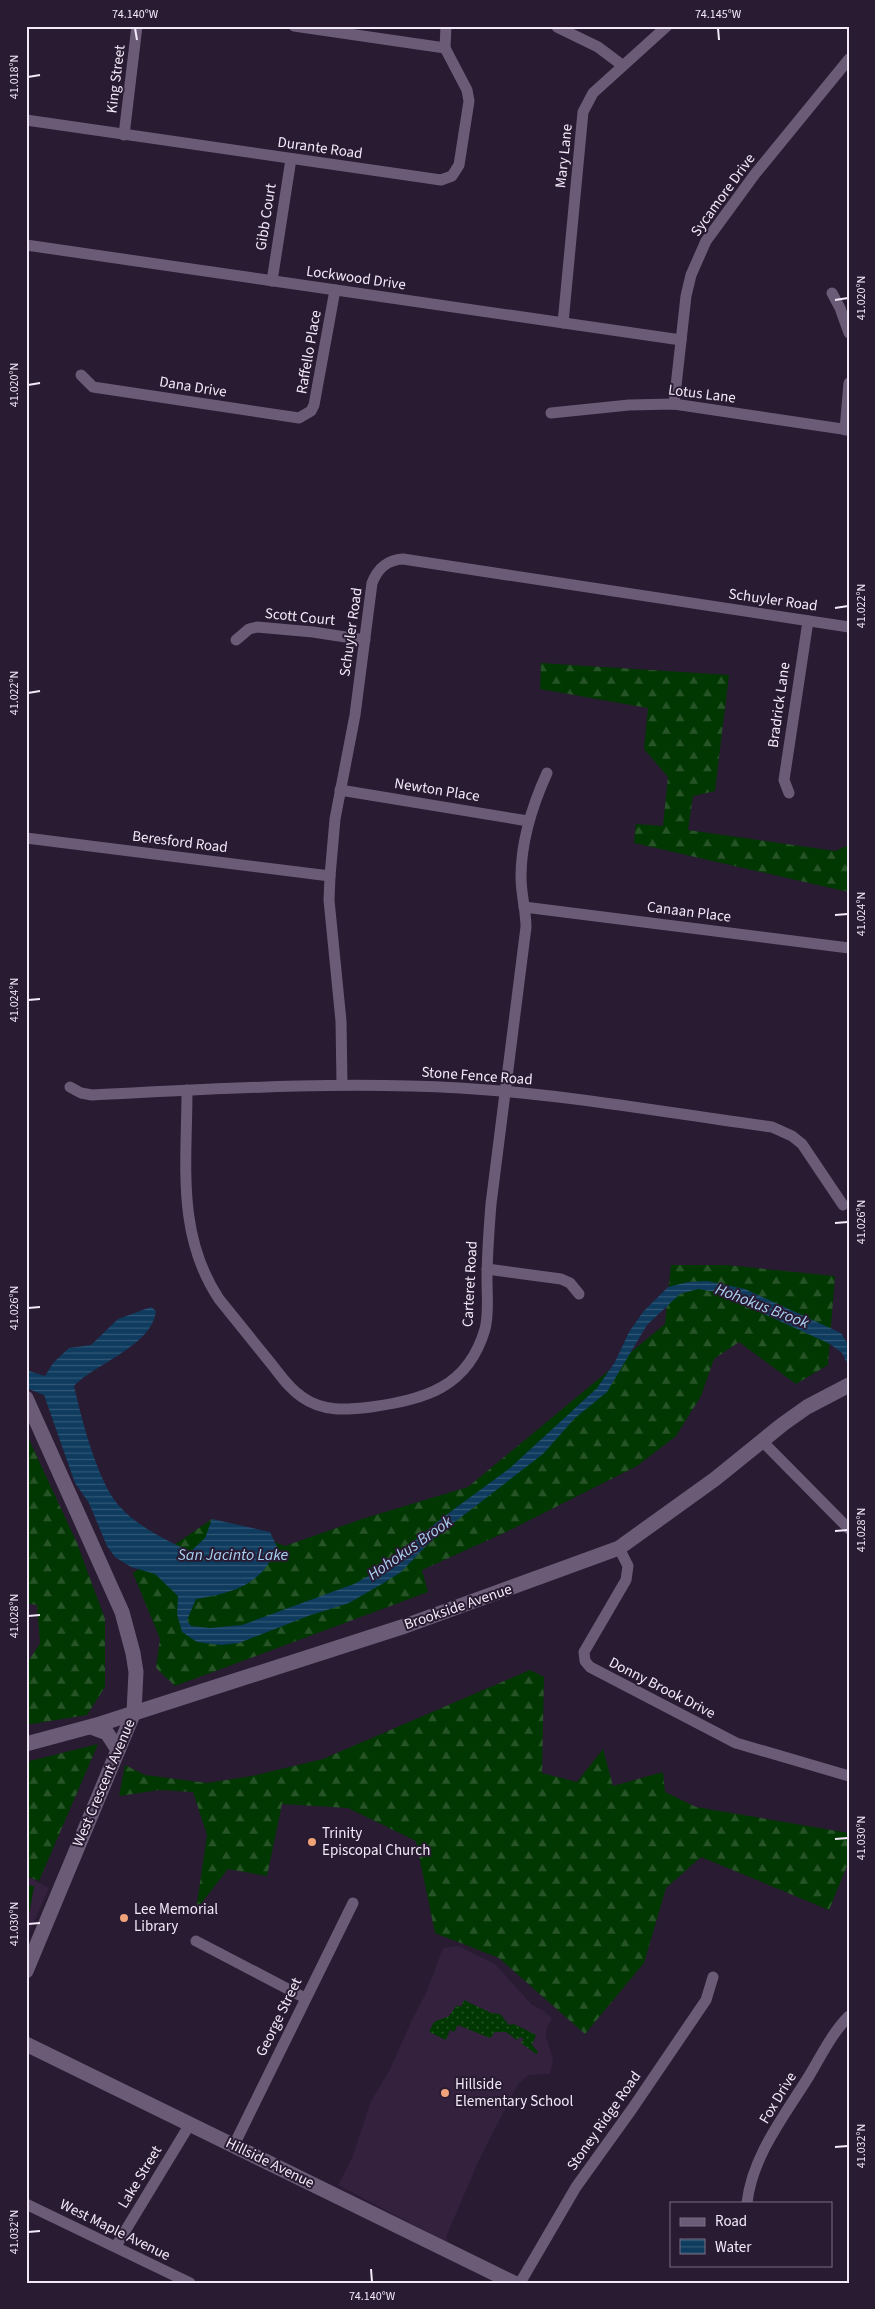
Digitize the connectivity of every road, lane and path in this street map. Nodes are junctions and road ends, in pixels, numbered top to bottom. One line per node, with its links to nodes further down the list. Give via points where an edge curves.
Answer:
1 (137, 26): 10 (street, King Street)
2 (294, 26): 6 (street)
3 (446, 26): 6 (street)
4 (667, 26): 8 (street, Mary Lane)
5 (557, 27): 8 (street, via 598,47)
6 (445, 48): 11 (street, Durante Road, via 467,90 469,101 459,165 452,176 440,180)
7 (849, 59): 18 (street, Sycamore Drive, via 755,174 706,241 686,296)
8 (622, 65): 16 (street, Mary Lane, via 593,93 583,112)
9 (26, 120): 10 (street, Durante Road)
10 (124, 134): 11 (street, Durante Road)
11 (290, 159): 13 (street, Gibb Court)
12 (26, 245): 13 (street, Lockwood Drive)
13 (272, 281): 14 (street, Lockwood Drive)
14 (335, 290): 16 (street, Lockwood Drive); 23 (street, Raffello Place, via 314,405)
15 (832, 293): 17 (street)
16 (563, 323): 18 (street, Lockwood Drive)
17 (849, 333)
18 (681, 340): 21 (street, Sycamore Drive)
19 (81, 375): 23 (street, Dana Drive, via 93,387 292,418)
20 (849, 383): 24 (street)
21 (674, 404): 22 (street, Lotus Lane); 24 (street, Lotus Lane)
22 (551, 413)
23 (306, 415)
24 (847, 430)
25 (808, 620): 26 (street, Schuyler Road); 28 (street, Schuyler Road, via 403,559 388,562 375,575); 31 (street, Bradrick Lane, via 784,780)
26 (849, 627)
27 (236, 640): 28 (street, Scott Court, via 257,627)
28 (365, 640): 30 (street, Schuyler Road)
29 (547, 772): 32 (street, Carteret Road)
30 (340, 790): 32 (street, Newton Place); 34 (street, Schuyler Road)
31 (789, 793)
32 (528, 821): 35 (street, Carteret Road, via 521,878)
33 (26, 838): 34 (street, Beresford Road)
34 (330, 876): 37 (street, Schuyler Road, via 341,1021)
35 (524, 907): 36 (street, Canaan Place); 40 (street, Carteret Road, via 526,928)
36 (849, 948)
37 (342, 1084): 39 (street, Stone Fence Road); 40 (street, Stone Fence Road)
38 (70, 1086): 39 (street, Stone Fence Road, via 92,1095)
39 (187, 1090): 42 (street, Carteret Road, via 187,1209 189,1230 200,1266 219,1299 281,1376 311,1403 338,1410 408,1402 424,1397 451,1381 471,1359 485,1329)
40 (506, 1092): 41 (street, Stone Fence Road, via 782,1130 802,1144); 42 (street, Carteret Road, via 491,1204)
41 (843, 1205)
42 (487, 1269): 43 (street, via 562,1279)
43 (579, 1294)
44 (849, 1385): 46 (main road, Brookside Avenue, via 807,1407)
45 (26, 1398): 49 (main road, West Crescent Avenue, via 122,1612 134,1663)
46 (762, 1440): 47 (street); 48 (main road, Brookside Avenue, via 694,1495)
47 (849, 1529)
48 (619, 1548): 49 (main road, Brookside Avenue, via 405,1626); 53 (street, Donny Brook Drive, via 628,1566 626,1580 584,1652 590,1667 736,1743)
49 (134, 1712): 50 (main road, Brookside Avenue); 52 (main road, West Crescent Avenue)
50 (91, 1727): 51 (main road, Brookside Avenue); 52 (main road, via 107,1733)
51 (26, 1744)
52 (118, 1750): 56 (main road, West Crescent Avenue)
53 (849, 1776)
54 (353, 1903): 58 (street, George Street)
55 (196, 1942): 58 (street)
56 (26, 1971)
57 (713, 1977): 68 (street, Stoney Ridge Road, via 706,2000 576,2186)
58 (305, 1998): 62 (street, George Street)
59 (849, 2016): 63 (street, Fox Drive, via 766,2146 749,2186)
60 (26, 2044): 61 (main road, Hillside Avenue)
61 (190, 2124): 62 (main road, Hillside Avenue); 65 (street, Lake Street)
62 (234, 2145): 67 (main road, Hillside Avenue)
63 (747, 2202)
64 (26, 2204): 65 (street, West Maple Avenue)
65 (116, 2246): 66 (street, West Maple Avenue)
66 (190, 2283)
67 (514, 2283)
68 (520, 2283)

